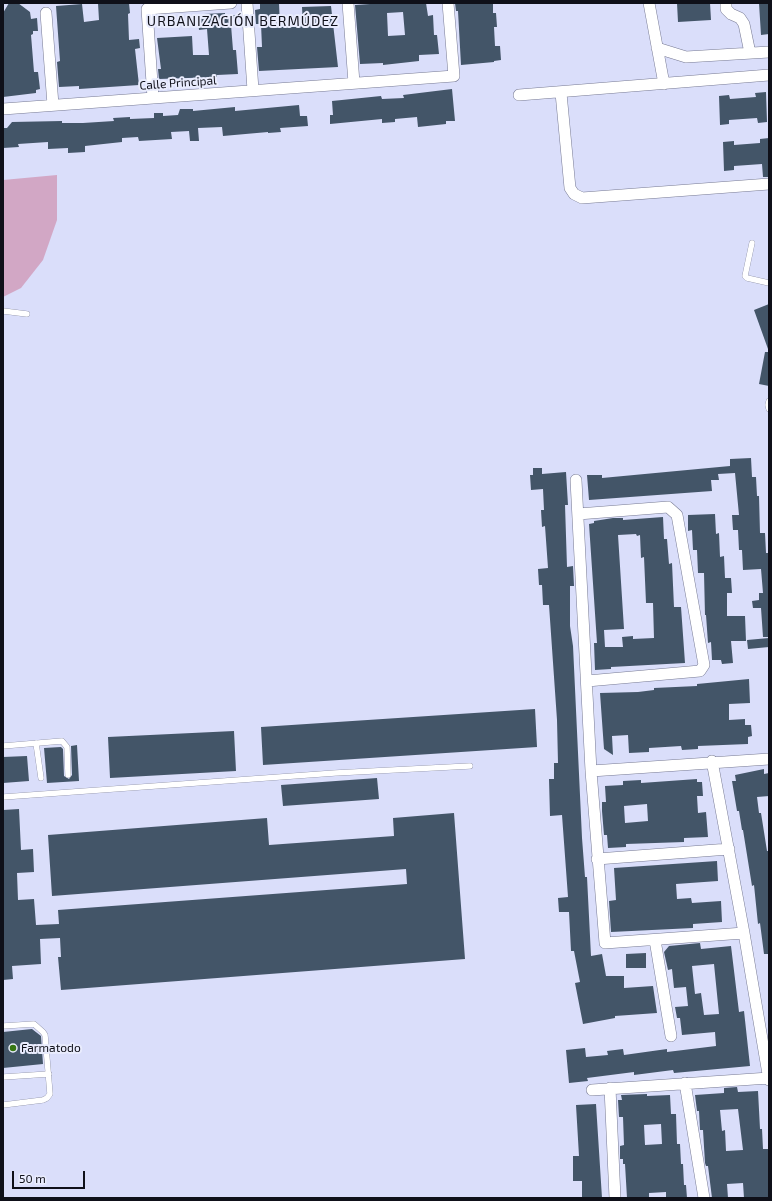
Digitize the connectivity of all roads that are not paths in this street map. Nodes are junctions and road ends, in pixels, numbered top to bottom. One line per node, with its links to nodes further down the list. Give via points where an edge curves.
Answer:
1 (231, 3): 17 (street, via 147,9)
2 (247, 3): 14 (street)
3 (348, 3): 12 (street)
4 (448, 3): 12 (street, Calle Principal, via 454,76)
5 (648, 3): 8 (street)
6 (726, 3): 10 (street, via 726,9 740,18 744,24)
7 (46, 13): 18 (street)
8 (657, 48): 10 (street, via 686,57); 13 (street)
9 (769, 52): 10 (street)
10 (750, 53)
11 (769, 75): 13 (street)
12 (354, 83): 14 (street, Calle Principal)
13 (664, 84): 15 (street)
14 (253, 90): 17 (street, Calle Principal)
15 (561, 93): 16 (street); 20 (street, via 570,188 574,194 582,198)
16 (519, 95)
17 (153, 98): 18 (street, Calle Principal)
18 (53, 105): 19 (street, Calle Principal)
19 (3, 109)
20 (769, 184)
21 (752, 243): 22 (lane, via 745,276)
22 (769, 283)
23 (3, 311): 24 (lane)
24 (27, 314)
25 (769, 401): 26 (lane)
26 (769, 409)
27 (576, 480): 28 (street)
28 (578, 514): 29 (street); 29 (street, via 668,507 676,515 704,665 700,671)
29 (587, 680): 35 (street)
30 (36, 743): 31 (lane); 36 (lane, via 65,742); 37 (lane)
31 (3, 746)
32 (769, 758): 33 (street)
33 (712, 762): 35 (street); 39 (street)
34 (470, 766): 38 (lane)
35 (591, 771): 40 (street)
36 (68, 775)
37 (41, 778)
38 (3, 797)
39 (728, 849): 40 (street); 41 (street)
40 (597, 859): 42 (street, via 605,943)
41 (744, 933): 42 (street); 47 (street)
42 (655, 940): 44 (street)
43 (3, 1026): 45 (lane, via 34,1024 41,1029 45,1035)
44 (672, 1036)
45 (49, 1074): 46 (lane); 51 (lane, via 50,1094 47,1098)
46 (3, 1077)
47 (769, 1079): 48 (street)
48 (685, 1083): 49 (street); 53 (street)
49 (610, 1088): 50 (street); 52 (street)
50 (592, 1090)
51 (3, 1105)
52 (615, 1198)
53 (704, 1198)

